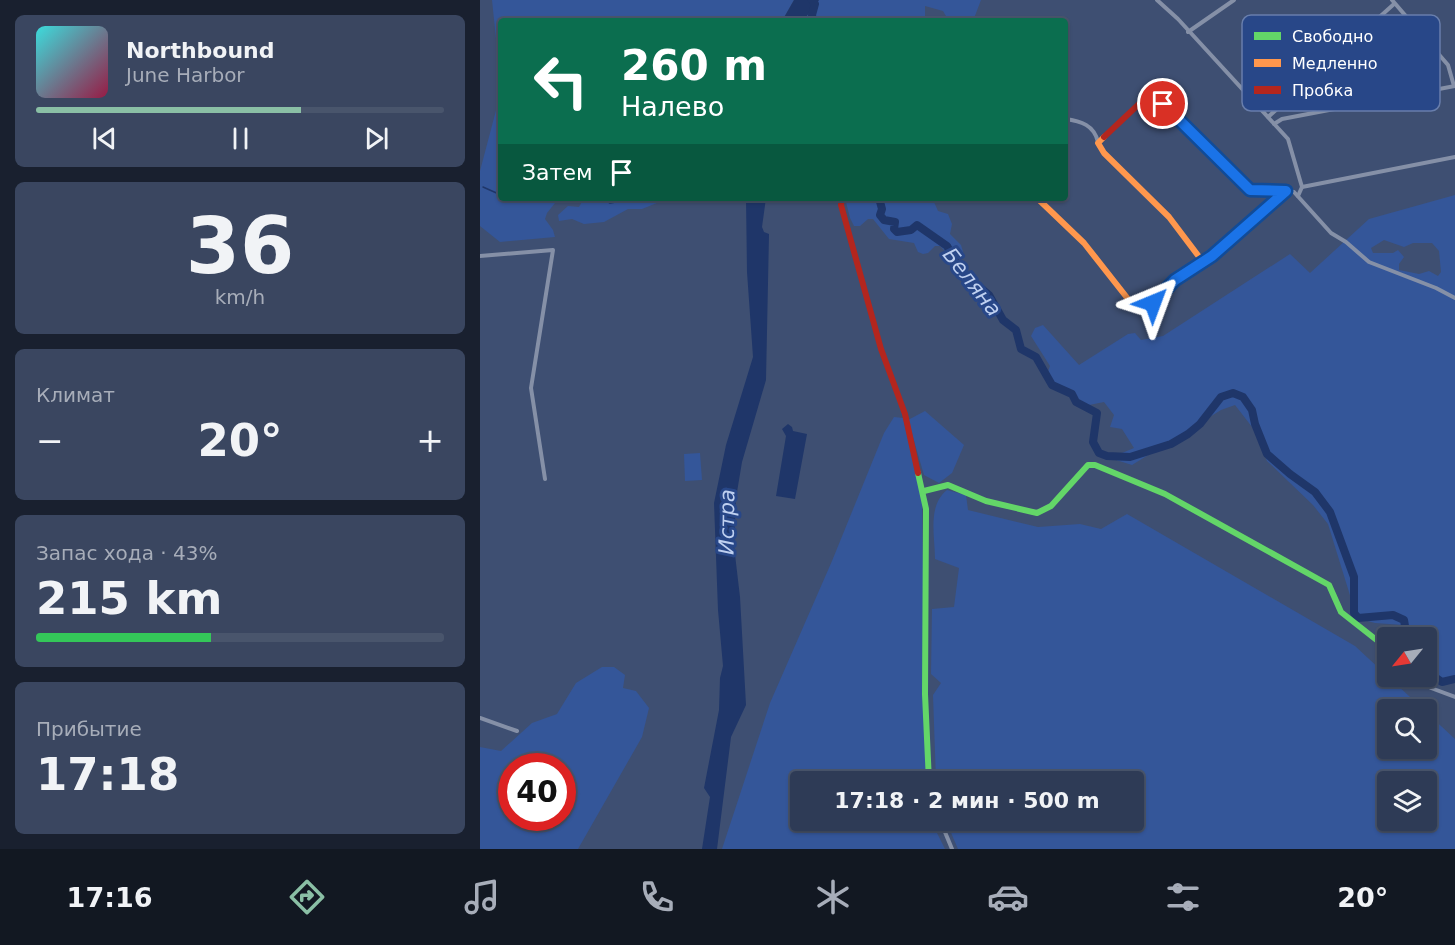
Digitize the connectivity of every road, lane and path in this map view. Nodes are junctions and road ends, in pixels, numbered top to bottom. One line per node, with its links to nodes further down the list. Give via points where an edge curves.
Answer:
1 (1157, 0): 6 (street)
2 (1234, 0): 6 (street)
3 (1393, 2): 4 (street); 5 (street)
4 (1379, 15)
5 (1405, 15)
6 (1188, 32): 9 (street)
7 (1440, 55): 8 (street, via 1448,64)
8 (1455, 86): 10 (street)
9 (1242, 89)
10 (1440, 89)
11 (1262, 111): 14 (street)
12 (1275, 111): 14 (street)
13 (1324, 111): 16 (street)
14 (1268, 117): 16 (street)
15 (1068, 120): 17 (street, via 1093,130)
16 (1274, 124): 19 (street, via 1292,145)
17 (1098, 143): 20 (street, via 1139,104 1150,99 1163,104 1250,190); 25 (street, via 1102,153 1130,177)
18 (1455, 157): 19 (street)
19 (1302, 187): 21 (street)
20 (1286, 191): 21 (street); 25 (street)
21 (1298, 196): 26 (street, via 1331,233 1369,262)
22 (842, 201): 28 (street)
23 (1040, 201): 25 (street, via 1084,243 1137,307 1148,307 1181,275)
24 (480, 256): 27 (street, via 553,250 531,388)
25 (1203, 262)
26 (1455, 298)
27 (545, 480)
28 (924, 491): 29 (street, via 948,484 986,501 1037,513 1051,506 1088,465 1095,465 1165,494 1329,585 1341,612); 34 (street)
29 (1377, 640)
30 (1430, 687): 31 (street)
31 (1455, 697)
32 (480, 718): 33 (street)
33 (517, 731)
34 (928, 771)
35 (945, 831): 36 (street)
36 (952, 849)

